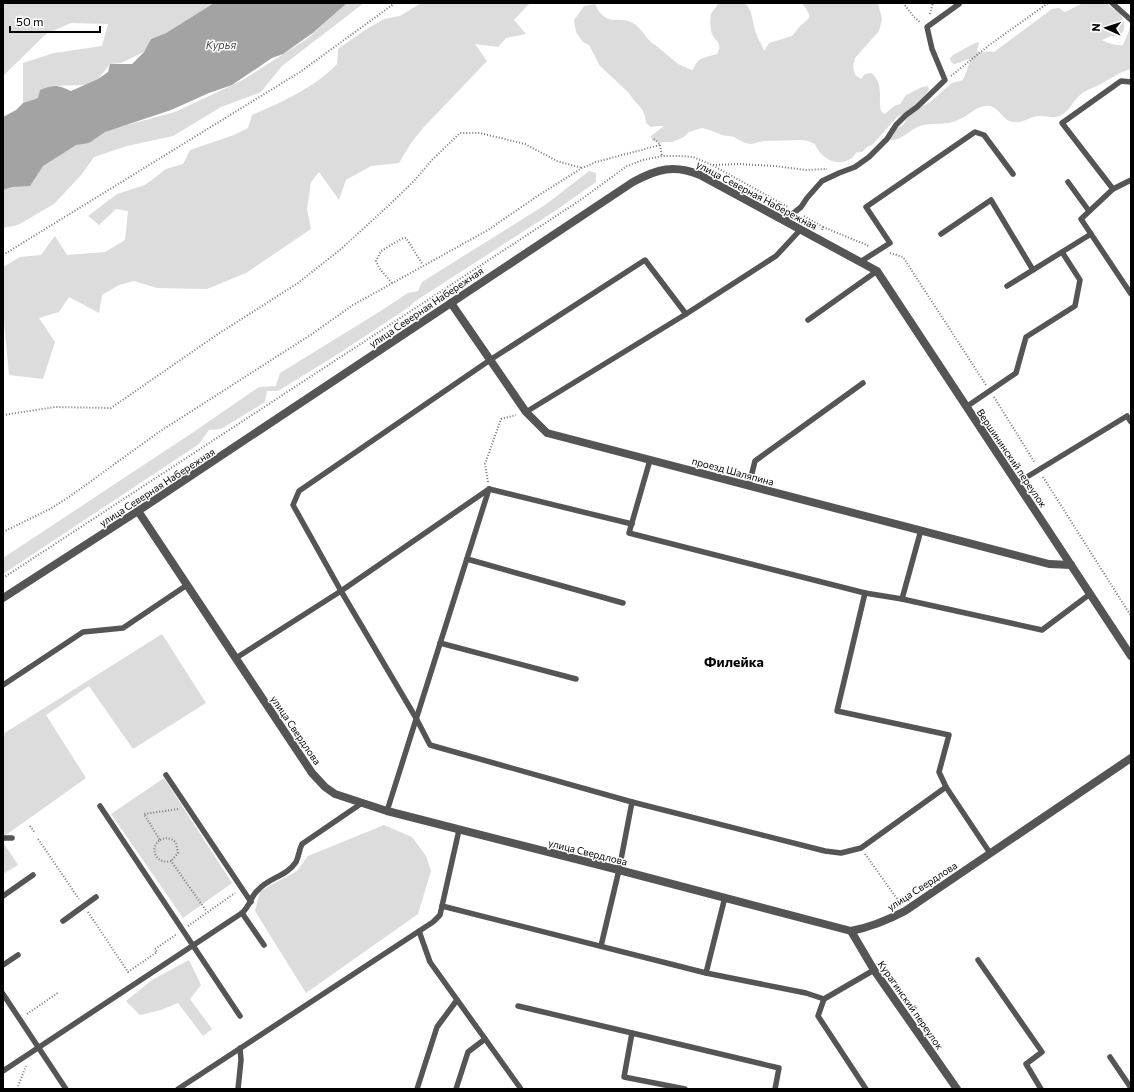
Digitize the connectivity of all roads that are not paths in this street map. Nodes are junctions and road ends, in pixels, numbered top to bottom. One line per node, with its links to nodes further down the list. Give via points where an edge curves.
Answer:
1 (1112, 3): 3 (lane)
2 (959, 4): 10 (lane, via 927,27 932,49 945,80 896,125 869,157 855,167 822,181 801,207)
3 (1131, 20)
4 (1131, 82): 8 (lane, via 1120,81 1062,123)
5 (1013, 174): 15 (lane, via 984,135 975,132 866,208 890,243)
6 (1131, 180): 8 (lane)
7 (1068, 182): 9 (lane)
8 (1113, 189): 9 (lane)
9 (1090, 211): 13 (lane, via 1081,218)
10 (785, 220): 11 (street, улица Северная Набережная); 21 (street, улица Северная Набережная, via 700,175 674,168 662,170 633,182)
11 (801, 229): 15 (street, улица Северная Набережная); 22 (lane, via 776,256)
12 (942, 234): 16 (lane, via 991,200)
13 (1091, 234): 14 (lane); 19 (lane)
14 (1062, 252): 16 (lane); 26 (lane, via 1080,280 1075,306 1026,337 1016,373)
15 (860, 262): 17 (street, улица Северная Набережная)
16 (1033, 270): 18 (lane)
17 (877, 272): 23 (lane); 26 (street, Вершининский переулок)
18 (1007, 286)
19 (1129, 286): 20 (lane)
20 (1131, 294)
21 (451, 303): 24 (street, проезд Шаляпина); 33 (street, улица Северная Набережная)
22 (686, 314): 24 (lane, via 645,260); 27 (lane)
23 (808, 320)
24 (490, 360): 27 (street, проезд Шаляпина); 39 (lane, via 299,491 293,505)
25 (864, 383): 31 (lane, via 755,461)
26 (966, 407): 30 (street, Вершининский переулок)
27 (526, 412): 29 (street, проезд Шаляпина, via 547,433)
28 (1131, 422): 30 (lane, via 1127,416)
29 (650, 460): 31 (street, проезд Шаляпина); 34 (lane)
30 (1017, 483): 37 (street, Вершининский переулок)
31 (749, 485): 35 (street, проезд Шаляпина)
32 (489, 489): 34 (lane); 36 (lane); 39 (lane)
33 (138, 511): 38 (street, улица Свердлова); 42 (street, улица Северная Набережная)
34 (632, 524): 40 (lane, via 630,533)
35 (921, 530): 37 (street, проезд Шаляпина, via 1049,564); 43 (lane)
36 (467, 559): 44 (lane); 45 (lane)
37 (1071, 565): 41 (street, Вершининский переулок)
38 (188, 585): 47 (street, улица Свердлова); 49 (lane, via 123,628 83,632)
39 (341, 591): 47 (lane); 50 (lane)
40 (865, 594): 43 (lane); 53 (lane, via 838,711 949,735 939,772)
41 (1090, 594): 43 (lane, via 1042,630); 46 (street, Вершининский переулок)
42 (3, 598)
43 (902, 599)
44 (623, 603)
45 (440, 643): 48 (lane); 50 (lane)
46 (1131, 656)
47 (236, 658): 55 (street, улица Свердлова, via 312,773 335,794)
48 (576, 679)
49 (3, 685)
50 (416, 718): 54 (lane, via 430,745); 57 (lane)
51 (1131, 758): 61 (street, улица Свердлова)
52 (166, 775): 67 (lane)
53 (946, 787): 54 (lane, via 861,848 841,853 824,851); 61 (lane)
54 (632, 802): 62 (lane)
55 (362, 803): 57 (street, улица Свердлова); 67 (lane, via 302,844 299,856 291,868 260,887)
56 (100, 806): 73 (lane)
57 (387, 811): 58 (street, улица Свердлова)
58 (459, 830): 62 (street, улица Свердлова); 68 (lane)
59 (3, 838): 60 (lane)
60 (12, 838)
61 (990, 853): 71 (street, улица Свердлова, via 905,911 886,921)
62 (619, 870): 66 (street, улица Свердлова); 75 (lane)
63 (33, 875): 64 (lane)
64 (3, 896)
65 (96, 897): 70 (lane)
66 (725, 897): 71 (street, улица Свердлова); 80 (lane)
67 (251, 902): 69 (lane)
68 (442, 906): 72 (lane, via 440,915 434,922); 75 (lane)
69 (242, 913): 73 (lane); 74 (lane)
70 (63, 921)
71 (851, 930): 79 (street, Курагинский переулок)
72 (419, 931): 83 (lane, via 430,962); 89 (lane)
73 (193, 945): 85 (lane); 88 (lane)
74 (264, 945)
75 (601, 946): 80 (lane)
76 (18, 955): 78 (lane)
77 (978, 960): 103 (lane, via 1042,1052 1026,1064)
78 (3, 965)
79 (874, 970): 82 (lane); 102 (street, Курагинский переулок)
80 (706, 973): 82 (lane)
81 (3, 994): 88 (lane)
82 (824, 999): 101 (lane, via 818,1016)
83 (457, 1000): 87 (lane); 96 (lane, via 437,1027)
84 (518, 1006): 86 (lane)
85 (240, 1016)
86 (632, 1034): 99 (lane, via 624,1077); 100 (lane, via 779,1068)
87 (485, 1038): 97 (lane, via 468,1052); 98 (lane)
88 (38, 1047): 91 (lane); 93 (lane)
89 (240, 1048): 94 (lane); 95 (lane)
90 (1110, 1057): 92 (lane)
91 (3, 1070)
92 (1131, 1088)
93 (66, 1089)
94 (178, 1089)
95 (238, 1089)
96 (417, 1089)
97 (456, 1089)
98 (521, 1089)
99 (685, 1089)
100 (774, 1089)
101 (866, 1089)
102 (957, 1089)
103 (1041, 1089)

